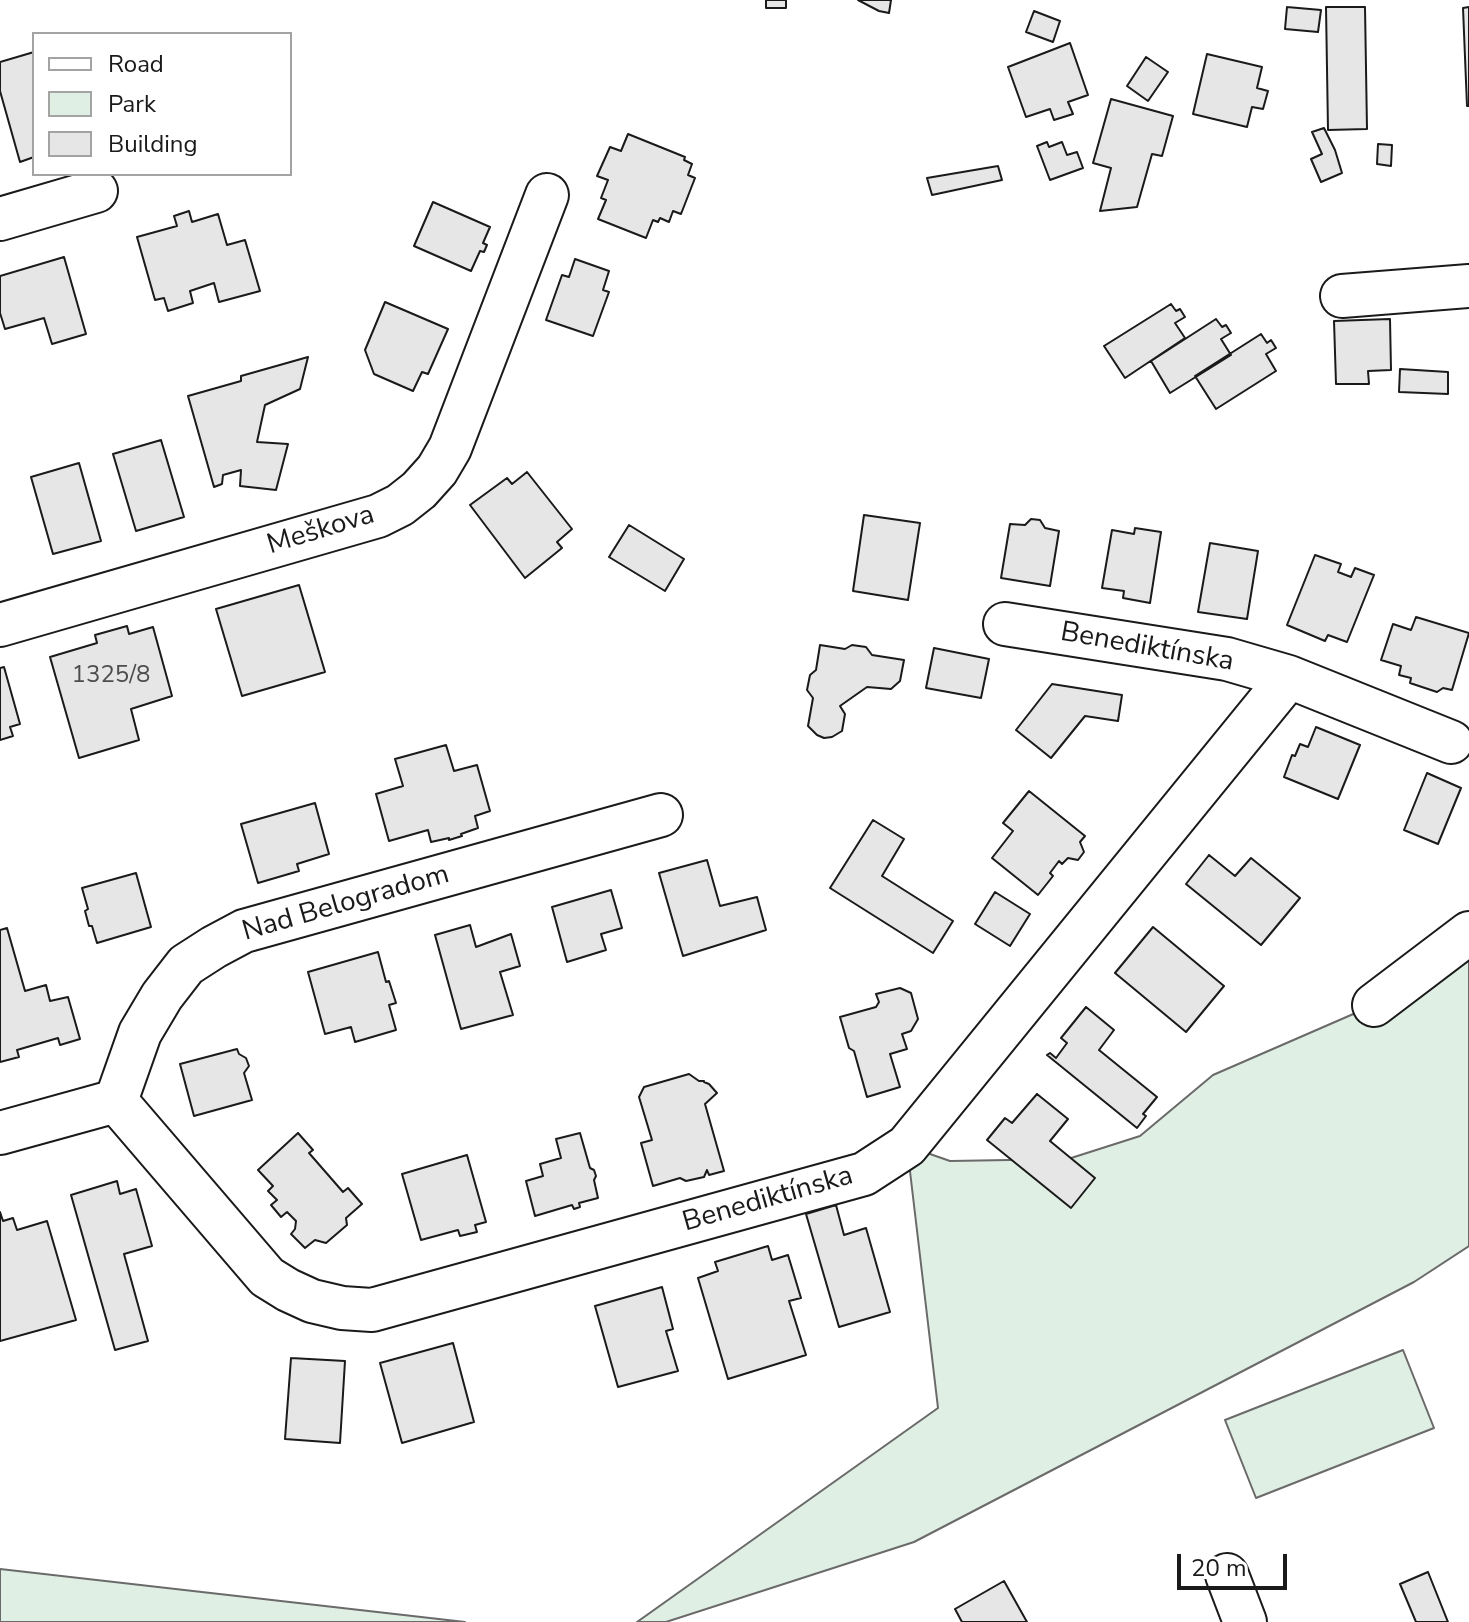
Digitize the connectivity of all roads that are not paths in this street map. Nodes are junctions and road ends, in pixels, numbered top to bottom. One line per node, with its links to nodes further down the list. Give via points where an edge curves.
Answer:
1 (96, 191): 3 (street)
2 (547, 195): 7 (street, Meškova, via 450,448 437,470 400,505 378,516)
3 (0, 219)
4 (1469, 286): 5 (street)
5 (1342, 296)
6 (1005, 624): 8 (street, Benediktínska, via 1227,659)
7 (0, 625)
8 (1289, 677): 9 (street, Benediktínska); 13 (street, Benediktínska, via 907,1146 864,1174 372,1310 342,1308 312,1301 267,1277)
9 (1451, 742)
10 (661, 815): 13 (street, Nad Belogradom, via 244,931 186,965 162,996 140,1033)
11 (1469, 933): 12 (street)
12 (1374, 1005)
13 (116, 1101): 14 (street)
14 (0, 1133)
15 (1227, 1575): 16 (street)
16 (1245, 1622)

